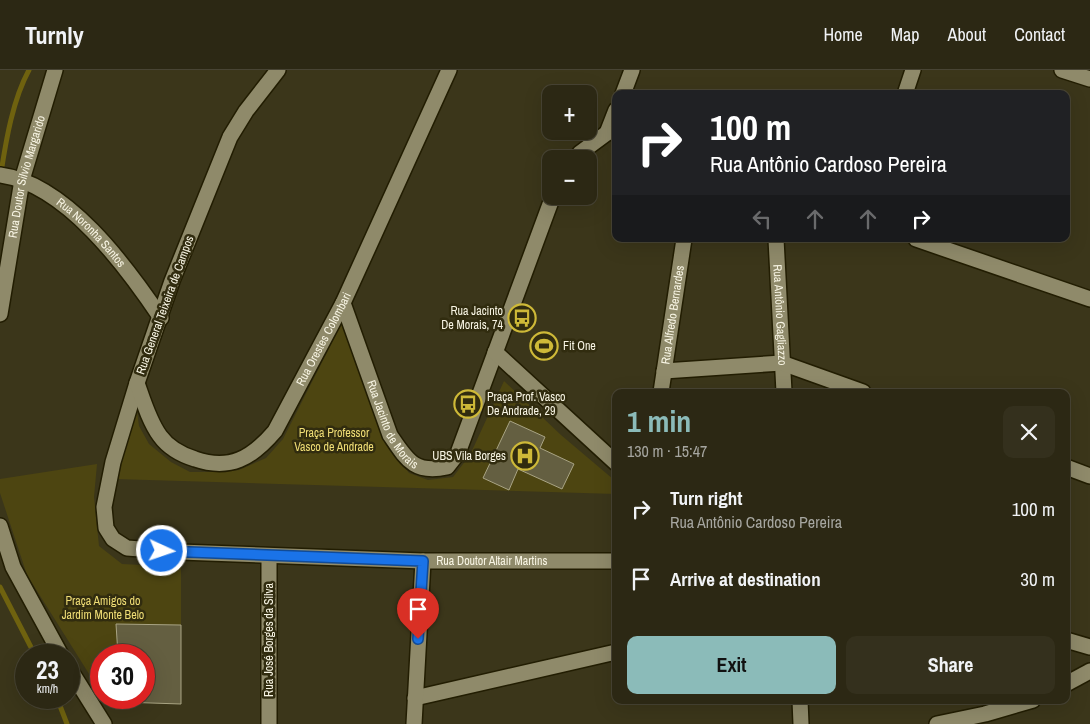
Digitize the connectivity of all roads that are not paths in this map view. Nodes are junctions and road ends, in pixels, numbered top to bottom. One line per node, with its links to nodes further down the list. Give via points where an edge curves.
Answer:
1 (56, 70): 12 (street, Rua Doutor Silvio Margarido)
2 (278, 70): 20 (street, Rua General Teixeira de Campos, via 230,137)
3 (449, 70): 18 (street, Rua Orestes Colombari)
4 (632, 70): 8 (street)
5 (914, 70): 9 (street)
6 (1062, 70): 7 (street)
7 (1090, 79)
8 (624, 90)
9 (906, 90)
10 (612, 134): 11 (street)
11 (584, 150)
12 (12, 177): 19 (street, Rua Doutor Silvio Margarido); 20 (street, Rua Noronha Santos, via 66,205 136,282)
13 (550, 205): 21 (street, Rua Jacinto de Morais)
14 (684, 242): 23 (street, Rua Alfredo Bernardes)
15 (776, 242): 22 (street, Rua Antônio Gagliazzo)
16 (925, 242): 17 (street)
17 (1090, 300)
18 (343, 303): 21 (street, Rua Jacinto de Morais, via 390,436 417,468 434,470 447,467 458,453); 24 (street, Rua Orestes Colombari, via 275,431 262,446 228,464 207,463 180,454 160,436)
19 (0, 314)
20 (160, 318): 24 (street, Rua General Teixeira de Campos)
21 (495, 352): 28 (street)
22 (782, 363): 23 (street); 26 (street, Rua Antônio Gagliazzo); 27 (street)
23 (664, 371): 25 (street, Rua Alfredo Bernardes)
24 (137, 383): 32 (street, Rua General Teixeira de Campos, via 112,462 104,507 106,528 113,539)
25 (661, 389)
26 (784, 389)
27 (855, 389)
28 (612, 459)
29 (1070, 468): 30 (street)
30 (1090, 476)
31 (0, 526): 37 (street, via 13,567)
32 (127, 548): 33 (street, Rua Doutor Altair Martins)
33 (268, 556): 34 (street, Rua Doutor Altair Martins); 47 (street, Rua José Borges da Silva)
34 (423, 561): 35 (street, Rua Doutor Altair Martins); 43 (street)
35 (612, 561)
36 (1070, 641): 38 (street)
37 (55, 644)
38 (1090, 647)
39 (612, 653): 43 (street)
40 (1090, 671): 41 (street)
41 (1070, 682)
42 (80, 686): 46 (street)
43 (415, 698): 48 (street)
44 (800, 704): 49 (street)
45 (1019, 704): 50 (street)
46 (104, 724)
47 (269, 724)
48 (414, 724)
49 (801, 724)
50 (937, 724)

